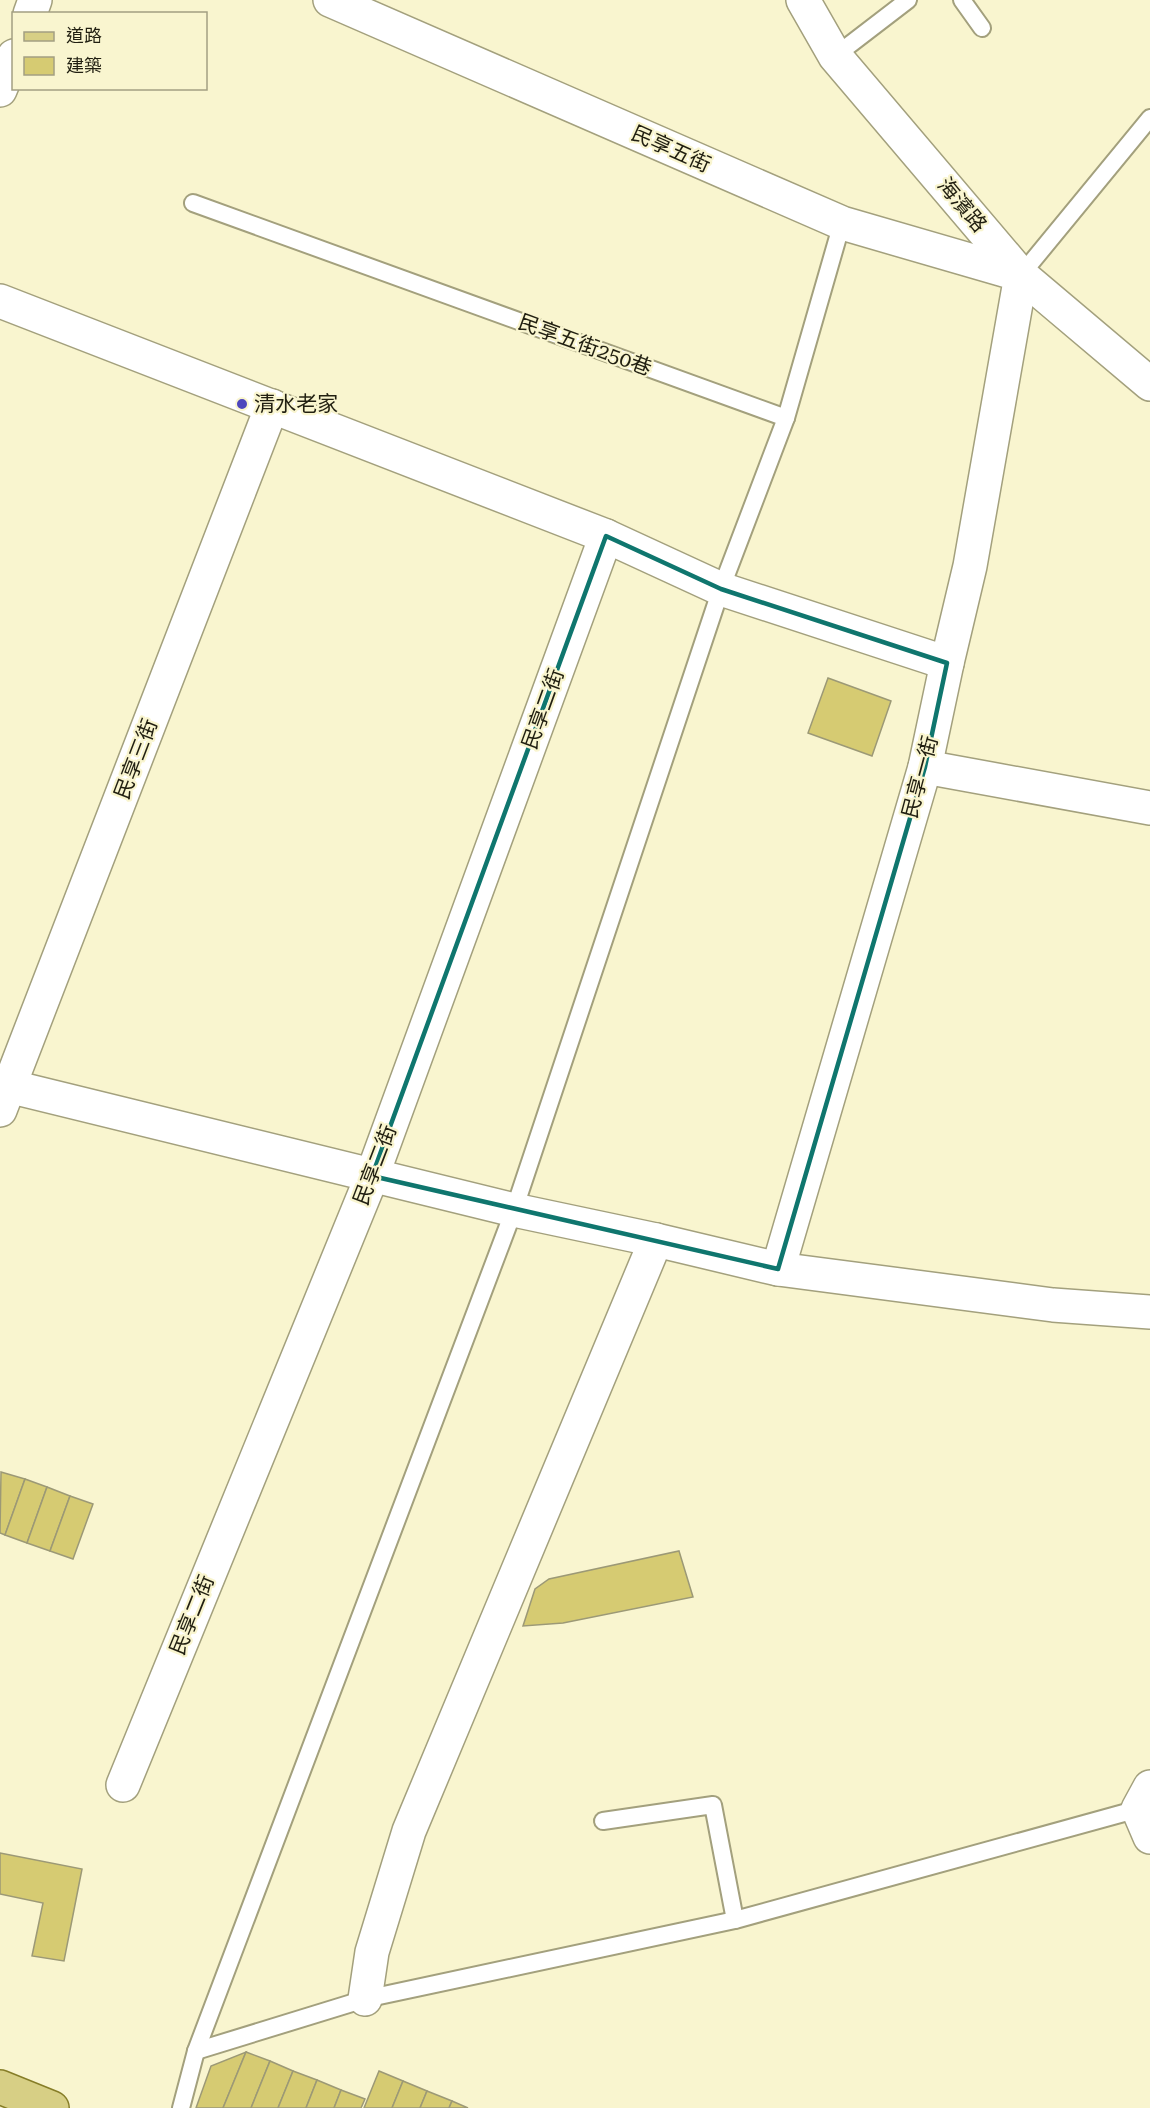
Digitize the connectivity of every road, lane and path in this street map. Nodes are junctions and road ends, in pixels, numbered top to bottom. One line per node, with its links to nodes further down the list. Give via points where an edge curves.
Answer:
1 (330, 0): 11 (street, 民享五街)
2 (803, 0): 6 (street, 海濱路)
3 (908, 0): 6 (lane)
4 (962, 0): 5 (lane)
5 (982, 28)
6 (835, 56): 12 (street, 海濱路)
7 (12, 61): 8 (street)
8 (0, 90)
9 (1150, 118): 12 (lane)
10 (193, 203): 16 (lane, 民享五街250巷)
11 (842, 223): 12 (street, 民享五街); 16 (lane)
12 (1021, 275): 14 (street, 海濱路); 19 (street, 民享一街, via 970,566)
13 (0, 302): 15 (street)
14 (1150, 384)
15 (272, 406): 17 (street); 22 (street, 民享三街)
16 (786, 418): 18 (lane)
17 (606, 536): 18 (street); 23 (street, 民享二街)
18 (721, 589): 19 (street); 24 (lane)
19 (947, 663): 20 (street, 民享一街)
20 (925, 767): 21 (street); 26 (street, 民享一街)
21 (1150, 808)
22 (3, 1094): 23 (street)
23 (372, 1176): 24 (street); 28 (street, 民享二街)
24 (514, 1210): 25 (street); 33 (lane)
25 (656, 1240): 26 (street); 32 (street, via 409,1832 372,1952)
26 (778, 1269): 27 (street, via 1053,1305)
27 (1150, 1312)
28 (123, 1785)
29 (1147, 1810): 31 (lane)
30 (603, 1821): 31 (lane, via 713,1805)
31 (735, 1920): 32 (lane)
32 (365, 1999): 33 (lane)
33 (196, 2052): 36 (lane)
34 (0, 2087): 35 (main road)
35 (52, 2108)
36 (182, 2108)

